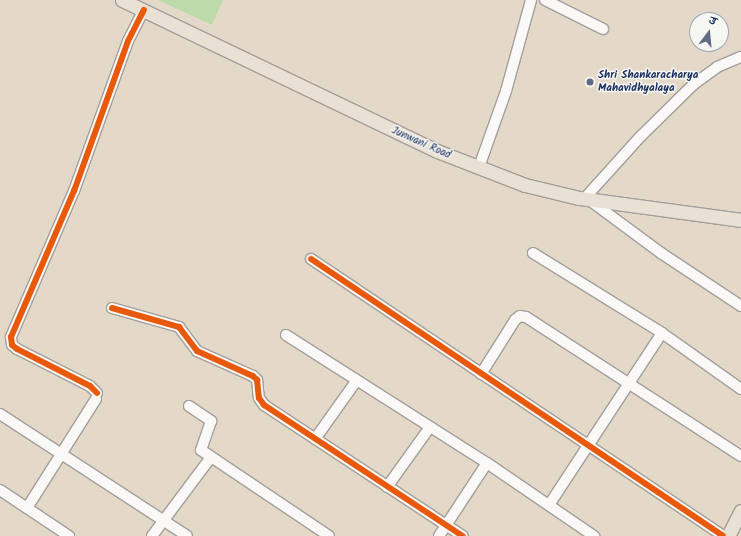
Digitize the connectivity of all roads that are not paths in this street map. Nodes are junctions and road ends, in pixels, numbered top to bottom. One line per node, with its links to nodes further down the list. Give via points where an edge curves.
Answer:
1 (122, 0): 4 (main road, Junwani Road)
2 (531, 0): 7 (street, via 506,91)
3 (545, 0): 5 (street)
4 (144, 10): 7 (main road, Junwani Road, via 430,148); 25 (street, via 128,41 74,190 12,338 12,345 17,349 90,386 97,396)
5 (603, 29)
6 (741, 57): 8 (street, via 716,67 694,84 641,136)
7 (479, 167): 8 (main road, Junwani Road, via 525,185)
8 (586, 199): 9 (main road, Junwani Road); 12 (street)
9 (741, 220)
10 (534, 253): 14 (street)
11 (311, 259): 16 (street)
12 (741, 306)
13 (112, 308): 23 (street, via 179,327 196,351 253,376 256,380 258,398 264,405)
14 (662, 332): 18 (street); 19 (street)
15 (286, 334): 17 (street)
16 (481, 374): 18 (street, via 520,316 534,320); 24 (street)
17 (357, 380): 22 (street); 23 (street)
18 (629, 382): 24 (street); 26 (street)
19 (741, 389)
20 (189, 406): 27 (street, via 211,421 200,448)
21 (0, 414): 25 (street)
22 (430, 426): 28 (street); 29 (street)
23 (315, 439): 29 (street)
24 (588, 445): 31 (street); 43 (street)
25 (62, 455): 32 (street); 34 (street)
26 (741, 456)
27 (211, 457): 34 (street); 39 (street)
28 (487, 463): 31 (street); 35 (street)
29 (388, 487): 35 (street)
30 (0, 490): 32 (street)
31 (549, 505): 42 (street)
32 (27, 508): 36 (street)
33 (741, 511): 44 (main road)
34 (163, 520): 37 (street); 38 (street)
35 (446, 525): 40 (street); 41 (street)
36 (69, 536)
37 (152, 536)
38 (187, 536)
39 (328, 536)
40 (439, 536)
41 (463, 536)
42 (594, 536)
43 (723, 536)
44 (728, 536)

